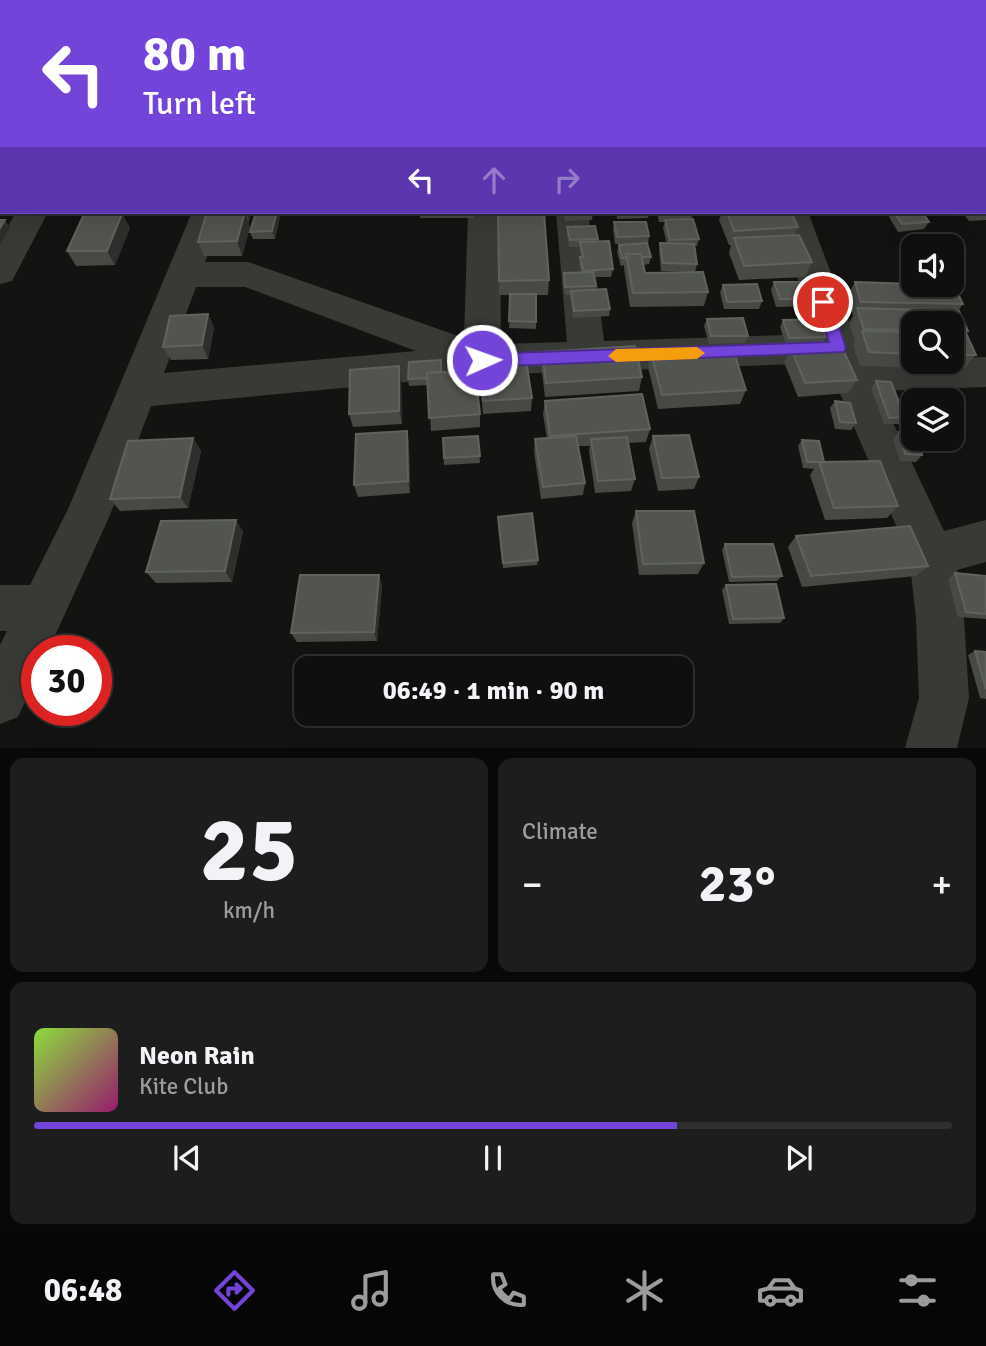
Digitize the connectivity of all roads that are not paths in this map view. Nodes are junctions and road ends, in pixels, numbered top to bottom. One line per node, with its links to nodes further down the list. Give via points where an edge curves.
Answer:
1 (31, 214): 6 (street)
2 (207, 214): 7 (street)
3 (484, 214): 9 (street)
4 (572, 214): 8 (street)
5 (793, 214): 10 (street)
6 (0, 272)
7 (183, 274): 9 (street, via 248,275); 12 (street)
8 (587, 357): 9 (street); 10 (street)
9 (482, 360): 12 (street)
10 (845, 363): 11 (street); 14 (street)
11 (986, 372)
12 (137, 391): 15 (street, via 88,515)
13 (986, 541): 14 (street)
14 (932, 556): 17 (street, via 944,698)
15 (22, 608): 16 (street)
16 (0, 699)
17 (932, 747)

